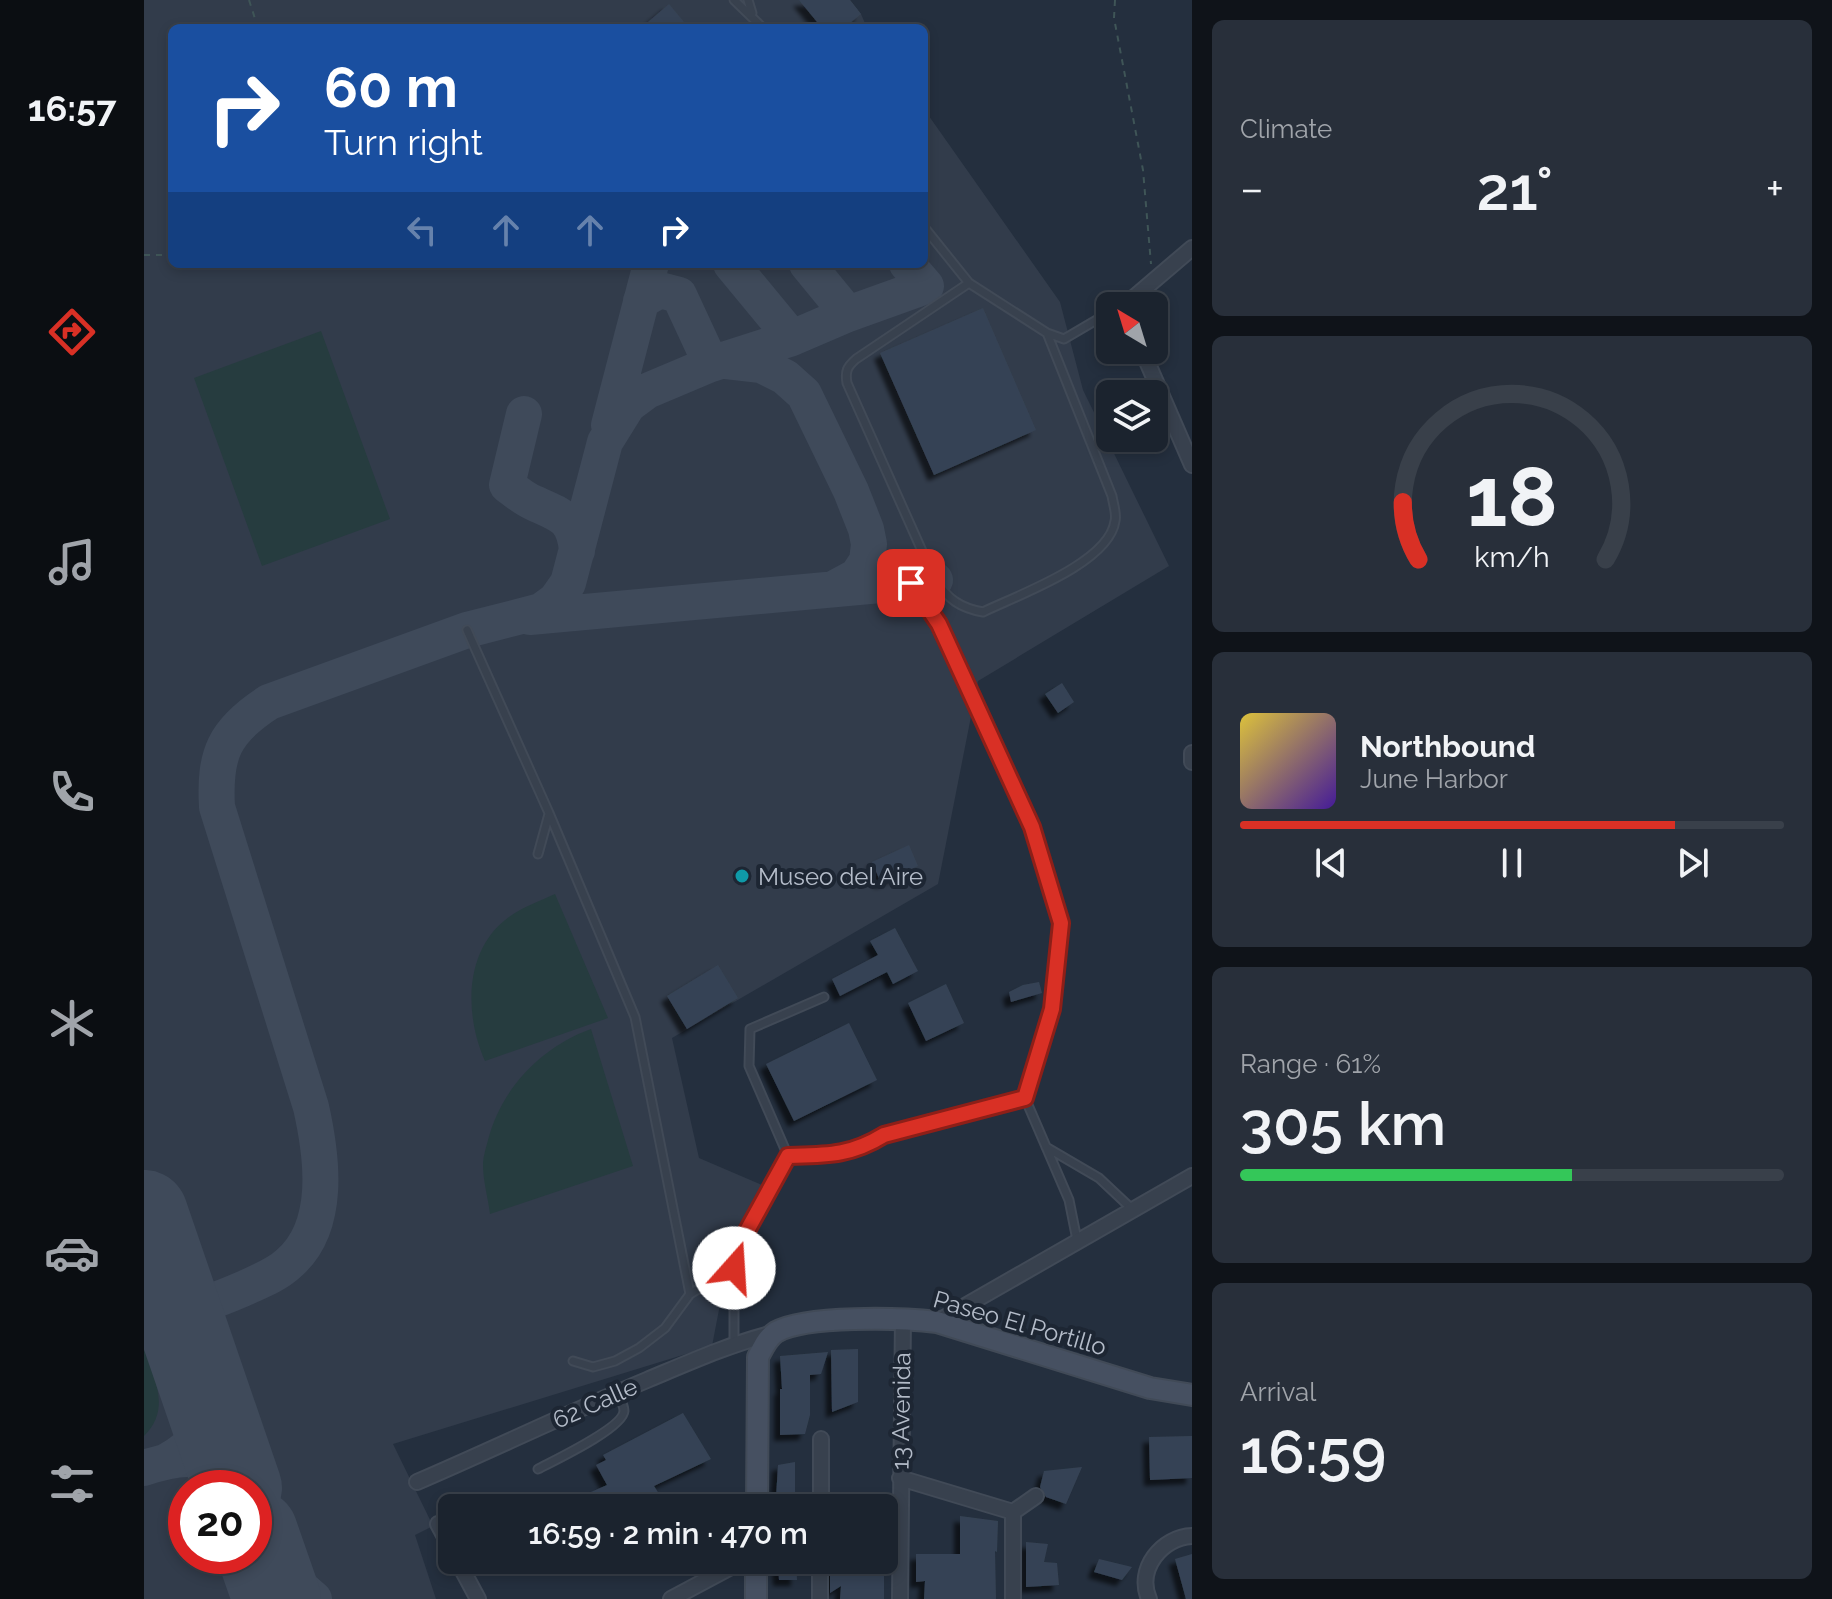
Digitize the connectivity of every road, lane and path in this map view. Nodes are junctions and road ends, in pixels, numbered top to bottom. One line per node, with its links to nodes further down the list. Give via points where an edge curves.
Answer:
1 (249, 0): 6 (path)
2 (734, 0): 5 (lane)
3 (748, 0): 5 (lane)
4 (1115, 0): 12 (path, via 1143,170)
5 (753, 16): 7 (lane)
6 (257, 24)
7 (760, 24)
8 (928, 232): 13 (lane)
9 (1192, 248): 12 (street)
10 (144, 255): 11 (path)
11 (168, 255)
12 (1152, 281): 14 (street)
13 (969, 283): 16 (lane); 16 (lane, via 856,359 846,373 935,580 966,609 983,612 1088,560 1107,541 1116,520 1112,496)
14 (1138, 292)
15 (1096, 321): 16 (lane, via 1064,339)
16 (1047, 333)
17 (1148, 364): 18 (street)
18 (1192, 465)
19 (911, 583): 26 (lane, via 939,624 1032,827 1061,923 1052,1009)
20 (467, 630): 23 (lane)
21 (1192, 753): 22 (street)
22 (1192, 762)
23 (549, 813): 24 (lane); 33 (lane, via 635,1017)
24 (538, 854)
25 (824, 997): 28 (lane, via 750,1029 749,1066)
26 (1025, 1098): 27 (lane); 28 (lane, via 884,1135 842,1154)
27 (1046, 1147): 30 (lane, via 1099,1178); 31 (lane, via 1069,1200)
28 (788, 1156): 32 (lane, via 743,1238)
29 (1192, 1176): 30 (street)
30 (1133, 1210): 31 (street)
31 (1078, 1242): 35 (street)
32 (734, 1268): 33 (lane); 37 (lane)
33 (690, 1294): 38 (lane, via 665,1328 639,1348 593,1367)
34 (903, 1318): 35 (main road, Paseo El Portillo); 36 (main road, Paseo El Portillo, via 798,1324); 43 (street, 13 Avenida)
35 (937, 1322): 40 (main road, Paseo El Portillo, via 1150,1388)
36 (776, 1333): 37 (street, 62 Calle); 45 (main road, via 758,1357)
37 (734, 1343): 39 (street, 62 Calle)
38 (573, 1361)
39 (617, 1392): 42 (lane, via 623,1416 611,1428); 44 (street, 62 Calle)
40 (1192, 1395)
41 (821, 1439): 46 (street)
42 (538, 1469)
43 (900, 1478): 48 (street); 58 (street, 13 Avenida)
44 (417, 1482)
45 (757, 1494)
46 (821, 1494)
47 (1036, 1496): 48 (street)
48 (1013, 1512): 59 (street)
49 (1192, 1536): 60 (street, via 1181,1536 1151,1558 1146,1574)
50 (465, 1574): 54 (street)
51 (718, 1574): 55 (street)
52 (756, 1574): 56 (main road)
53 (820, 1574): 57 (street)
54 (478, 1599)
55 (671, 1599)
56 (756, 1599)
57 (820, 1599)
58 (900, 1599)
59 (1013, 1599)
60 (1149, 1599)

